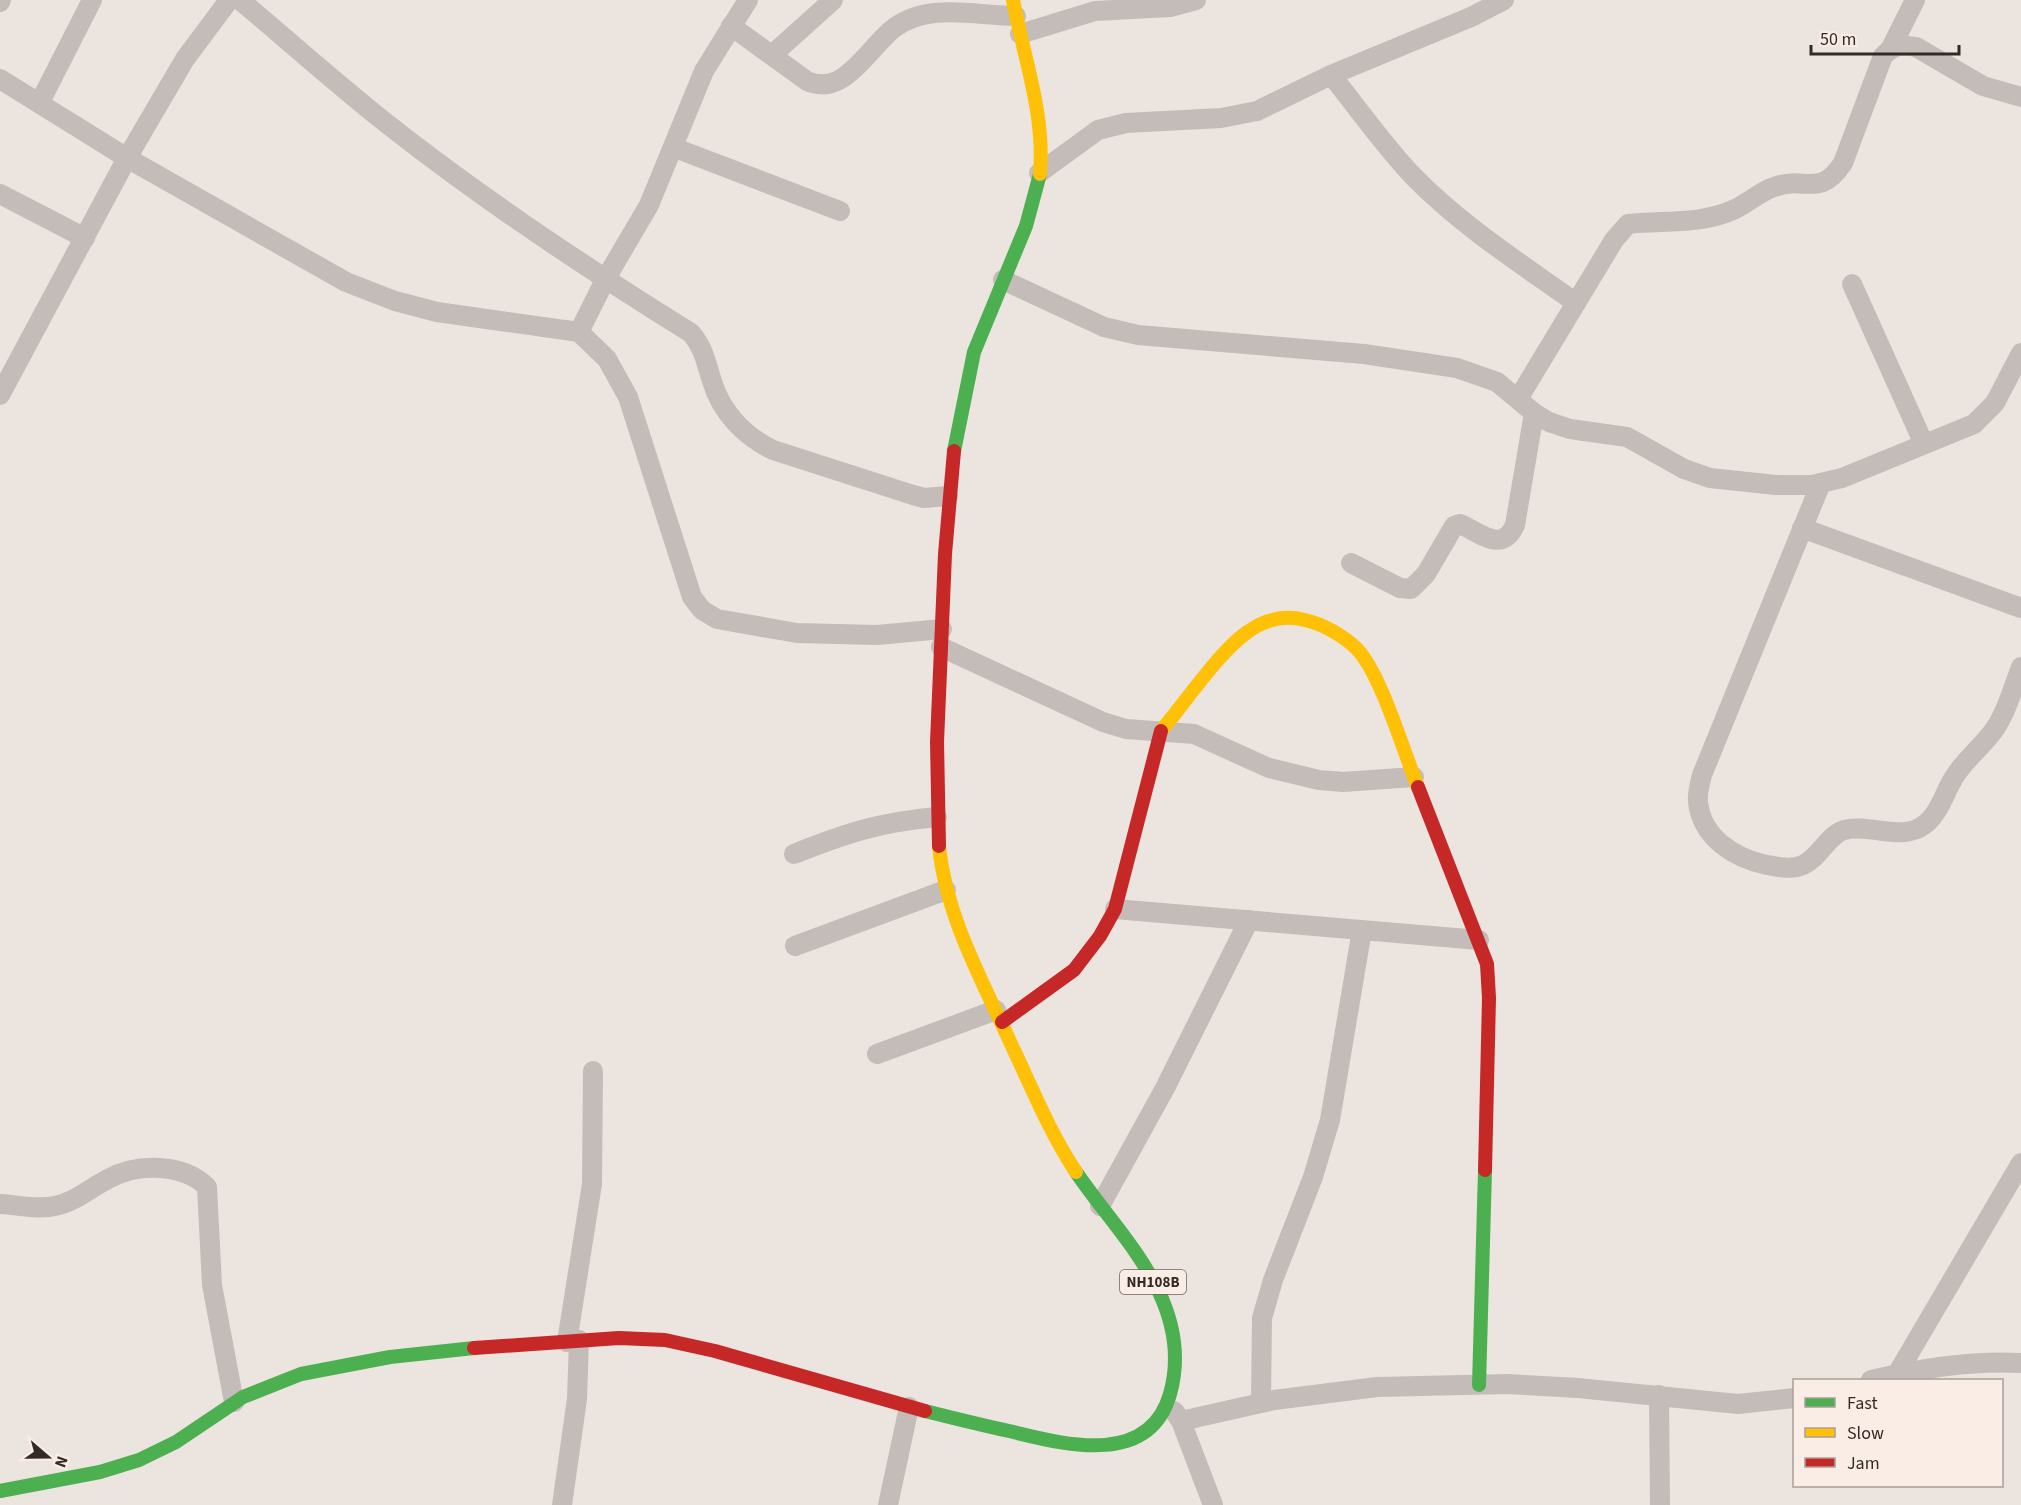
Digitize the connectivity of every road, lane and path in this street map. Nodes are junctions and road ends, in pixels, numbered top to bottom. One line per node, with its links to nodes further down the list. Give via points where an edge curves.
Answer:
1 (92, 0): 16 (street)
2 (230, 0): 18 (street, via 185,59)
3 (240, 0): 23 (street, via 376,116)
4 (748, 0): 10 (street)
5 (833, 0): 12 (street)
6 (1197, 0): 9 (street, via 1170,7)
7 (1504, 0): 13 (street)
8 (1915, 0): 11 (street)
9 (1016, 16): 12 (street, via 921,14 893,28 842,79 831,85 807,81); 19 (main road, NH108B, via 1039,118)
10 (731, 26): 12 (street); 17 (street, via 704,71)
11 (1892, 46): 15 (street, via 1916,47 1983,86); 26 (street, via 1883,56 1835,175 1822,185 1791,183 1773,187 1734,210 1715,216 1628,224)
12 (772, 55)
13 (1331, 75): 19 (street, via 1240,115 1126,123 1098,130); 26 (street, via 1412,176 1471,228)
14 (0, 79): 16 (street)
15 (2021, 97)
16 (40, 102): 18 (street)
17 (675, 148): 21 (street); 23 (street, via 650,205)
18 (126, 158): 22 (street); 27 (street, via 346,282 395,301 467,317)
19 (1039, 173): 24 (main road, NH108B, via 1024,231)
20 (0, 194): 22 (street)
21 (840, 211)
22 (85, 238): 29 (street)
23 (605, 280): 27 (street); 34 (street, via 691,333 700,343 715,391 726,410 758,443 924,498)
24 (1003, 280): 30 (street, via 1104,327 1138,334 1364,354 1457,368 1497,382); 34 (main road, NH108B, via 975,345 955,434)
25 (1852, 284): 32 (street)
26 (1576, 303): 30 (street)
27 (579, 332): 38 (street, via 607,358 628,397 692,597 702,610 717,620 797,633)
28 (2021, 353): 32 (street, via 1984,416 1974,424)
29 (0, 394)
30 (1518, 399): 31 (street)
31 (1534, 413): 33 (street, via 1570,429 1627,437 1684,469 1710,478 1776,485); 36 (street, via 1510,536 1493,540 1460,524 1454,526 1426,574 1411,589 1400,588)
32 (1924, 444): 33 (street)
33 (1821, 483): 35 (street)
34 (948, 496): 38 (main road, NH108B)
35 (1802, 528): 37 (street); 39 (street, via 1701,775 1698,801 1704,822 1713,838 1732,852 1749,861 1786,868 1802,866 1842,831 1914,831 1927,824 1953,777 1995,729)
36 (1351, 563)
37 (2021, 608)
38 (942, 638): 40 (street, via 1103,722); 42 (main road, NH108B)
39 (2021, 667)
40 (1159, 733): 41 (street, via 1194,734 1269,768 1320,780); 41 (main road, via 1249,628 1269,619 1296,618 1322,624 1357,648 1373,673); 45 (main road)
41 (1414, 777): 48 (main road)
42 (937, 817): 43 (street, via 854,830); 44 (main road, NH108B)
43 (794, 854)
44 (946, 890): 49 (street); 50 (main road, NH108B, via 960,932)
45 (1115, 909): 46 (street); 50 (main road, via 1074,970)
46 (1249, 920): 47 (street); 55 (street, via 1166,1088)
47 (1362, 930): 48 (street); 65 (street, via 1330,1120 1262,1318)
48 (1479, 940): 60 (main road, via 1487,964 1489,998)
49 (795, 946)
50 (999, 1016): 51 (street); 55 (main road, NH108B, via 1070,1163)
51 (877, 1054)
52 (593, 1071): 56 (street, via 592,1184)
53 (2021, 1163): 58 (street)
54 (0, 1204): 63 (street, via 55,1206 74,1200 109,1178 148,1168 197,1177 207,1187 213,1295)
55 (1100, 1206): 64 (main road, NH108B, via 1154,1283 1168,1313 1176,1377)
56 (573, 1341): 63 (main road, NH108B, via 383,1357 301,1374); 66 (main road, NH108B, via 632,1337 669,1340); 69 (street, via 577,1399)
57 (2021, 1363): 58 (street, via 1980,1362)
58 (1897, 1374): 59 (street)
59 (1874, 1379)
60 (1479, 1385): 61 (street); 65 (street, via 1377,1387)
61 (1659, 1395): 62 (street, via 1738,1404); 72 (street)
62 (1793, 1398)
63 (234, 1402): 68 (main road, NH108B, via 178,1442 148,1457 67,1479)
64 (1169, 1403): 66 (main road, NH108B, via 1154,1423 1131,1441 1094,1445 1017,1434); 67 (street)
65 (1261, 1403): 67 (street)
66 (909, 1407): 70 (street)
67 (1181, 1420): 71 (street)
68 (0, 1491)
69 (562, 1505)
70 (888, 1505)
71 (1213, 1505)
72 (1660, 1505)

